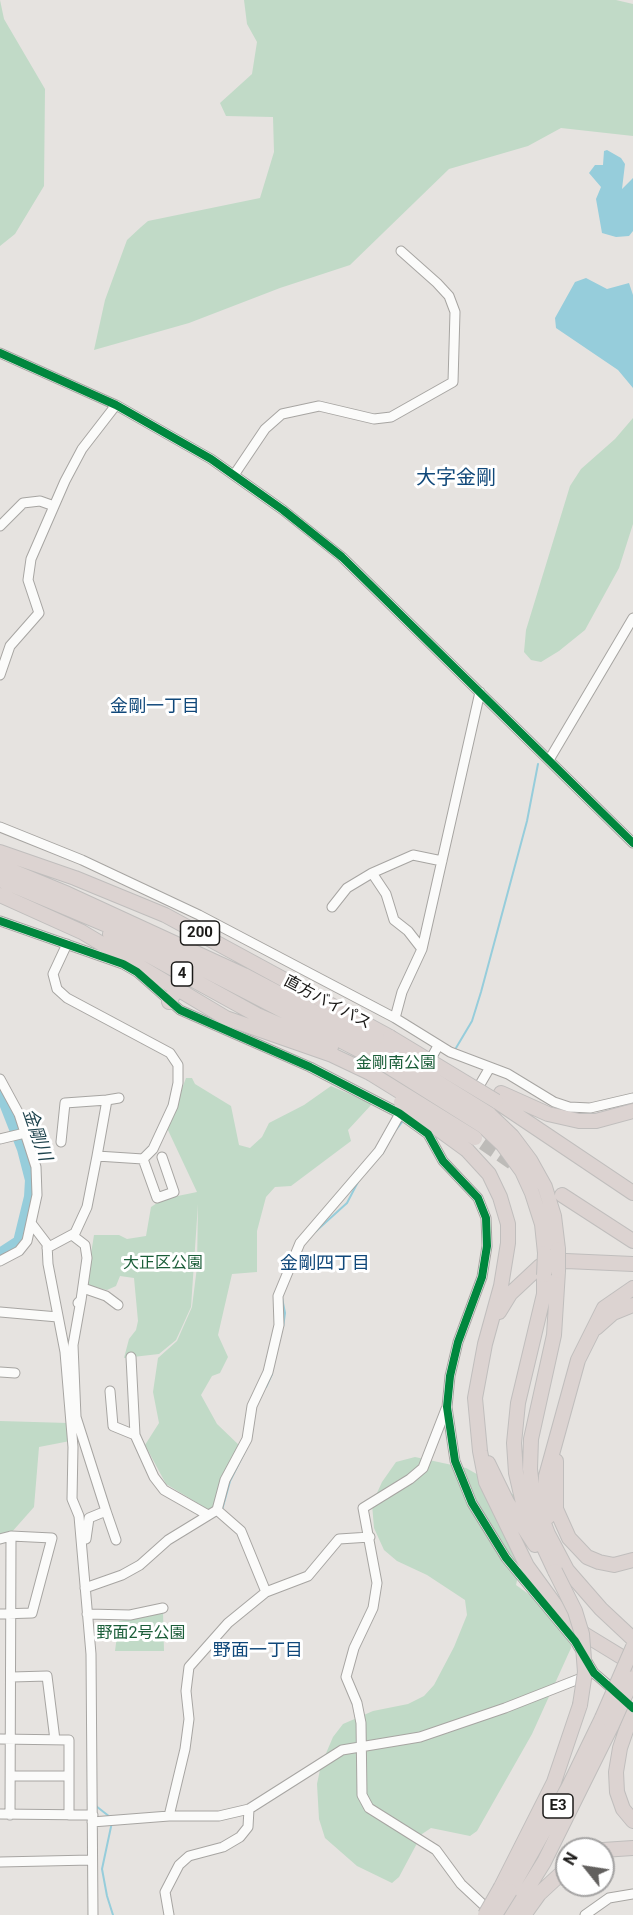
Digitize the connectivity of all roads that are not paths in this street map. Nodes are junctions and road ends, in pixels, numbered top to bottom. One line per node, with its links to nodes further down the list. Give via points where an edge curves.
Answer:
1 (401, 251): 4 (street, via 449,296 457,328 453,382 391,417 374,419 319,406 282,414 265,429)
2 (0, 353): 3 (street)
3 (116, 405): 4 (street); 5 (street, via 82,449)
4 (234, 475): 9 (street, via 342,557)
5 (54, 506): 6 (street, via 40,501 23,503); 8 (street, via 28,571 39,614 10,646)
6 (0, 526)
7 (633, 618): 10 (street)
8 (0, 675)
9 (480, 692): 10 (street); 14 (street)
10 (549, 760): 12 (street)
11 (0, 827): 18 (street, via 82,860)
12 (633, 843)
13 (0, 852): 18 (highway, 直方バイパス / 200)
14 (442, 861): 15 (street, via 413,855); 21 (street)
15 (372, 873): 17 (street, via 347,888); 21 (street, via 386,894 394,920)
16 (3, 878): 22 (highway, 4, via 133,909); 23 (highway, via 82,932); 27 (highway); 29 (highway, 4, via 257,1015 321,1041)
17 (332, 907)
18 (173, 911): 22 (highway, 直方バイパス / 200); 25 (street)
19 (0, 921): 20 (street)
20 (67, 944): 24 (street, via 123,964); 43 (street, via 53,974 57,989 170,1053 178,1065 173,1106 153,1149)
21 (422, 950): 25 (street)
22 (288, 982): 27 (highway, 直方バイパス / 200)
23 (177, 989): 24 (highway); 29 (highway, via 262,1037)
24 (169, 1002): 36 (street)
25 (394, 1018): 26 (street)
26 (438, 1046): 28 (street); 36 (street)
27 (384, 1049): 31 (highway, bridge); 51 (highway, bridge, via 513,1136 545,1187 554,1216)
28 (489, 1069): 33 (street, via 508,1074 569,1107 590,1108); 40 (street)
29 (365, 1074): 61 (highway, bridge, via 475,1144 501,1197 508,1243 501,1287)
30 (0, 1079): 37 (street)
31 (499, 1096): 35 (highway, via 571,1120 596,1121); 44 (highway)
32 (119, 1098): 34 (street)
33 (633, 1098)
34 (107, 1100): 39 (street, via 65,1103); 41 (street)
35 (633, 1112)
36 (399, 1113): 40 (street, via 428,1134); 73 (street, via 379,1151 300,1243 278,1296 279,1326 268,1372 252,1406 247,1439)
37 (25, 1133): 38 (street); 46 (street, via 36,1167 37,1195)
38 (0, 1139)
39 (61, 1142)
40 (440, 1154): 68 (street, via 478,1198 486,1218 487,1246 482,1277 453,1357)
41 (97, 1156): 43 (street); 47 (street, via 87,1207)
42 (162, 1157): 43 (street, via 174,1192 157,1198)
43 (143, 1159)
44 (633, 1193)
45 (562, 1195): 48 (highway)
46 (31, 1223): 49 (street); 50 (street)
47 (72, 1235): 49 (street); 54 (street, via 86,1245)
48 (633, 1241)
49 (47, 1245): 50 (street, via 35,1239); 60 (street)
50 (23, 1247): 52 (street)
51 (551, 1251): 80 (highway, bridge, via 518,1403 514,1443 523,1503); 82 (highway, bridge, via 558,1271 554,1335 531,1439 530,1469 533,1495 548,1533 567,1570)
52 (0, 1260)
53 (633, 1264): 61 (highway, via 566,1262 540,1266 510,1294)
54 (83, 1288): 56 (street); 57 (street)
55 (630, 1289): 62 (highway, via 604,1308)
56 (81, 1300): 63 (street, via 74,1312); 72 (street, via 73,1345 76,1417)
57 (118, 1305)
58 (633, 1305): 62 (highway, via 600,1324)
59 (0, 1312): 60 (street)
60 (58, 1317): 63 (street)
61 (484, 1344): 70 (highway, via 475,1398)
62 (583, 1347): 69 (highway)
63 (65, 1352): 78 (street, via 73,1448 72,1499 79,1516)
64 (131, 1357): 71 (street)
65 (0, 1372): 66 (street)
66 (15, 1373)
67 (110, 1391): 71 (street, via 113,1426)
68 (447, 1407): 75 (street, via 423,1468 363,1508); 91 (street, via 455,1461 472,1503 506,1558 575,1641)
69 (562, 1420): 79 (highway, via 555,1466 556,1509 569,1538 587,1557 599,1562 614,1565); 82 (highway, via 546,1476 545,1503 555,1538)
70 (479, 1432): 80 (highway, via 490,1468 507,1502); 90 (highway, via 486,1482 527,1566 559,1610 588,1637)
71 (135, 1435): 73 (street, via 159,1485)
72 (106, 1511): 77 (street); 78 (street, via 89,1518)
73 (212, 1513): 81 (street, via 168,1540 140,1565); 83 (street, via 241,1530)
74 (11, 1536): 76 (street); 86 (street); 86 (street, via 51,1538 32,1613)
75 (370, 1537): 83 (street, via 339,1539 308,1576); 99 (street, via 377,1583 373,1608 354,1648 346,1677 357,1703)
76 (0, 1539)
77 (116, 1540)
78 (82, 1556): 81 (street)
79 (630, 1561)
80 (555, 1571): 114 (highway, bridge, via 582,1634 585,1672 580,1705)
81 (85, 1588): 87 (street)
82 (584, 1590): 88 (highway)
83 (266, 1592): 105 (street, via 228,1623 189,1667 185,1749)
84 (163, 1608): 87 (street, via 130,1615)
85 (0, 1614): 86 (street)
86 (12, 1614): 92 (street)
87 (87, 1614): 106 (street)
88 (633, 1639)
89 (633, 1647): 95 (highway, E3, bridge)
90 (633, 1664)
91 (594, 1673): 94 (street); 99 (street, via 420,1737)
92 (12, 1677): 97 (street); 98 (street, via 47,1676)
93 (633, 1678): 95 (highway, E3, bridge)
94 (633, 1709): 107 (highway, via 616,1772 617,1792)
95 (607, 1721): 114 (highway, E3, via 568,1788)
96 (0, 1739): 97 (street)
97 (12, 1740): 98 (street); 100 (street)
98 (55, 1740): 101 (street, via 69,1740)
99 (360, 1745): 102 (street, via 328,1757); 115 (street, via 362,1795 369,1808 436,1850)
100 (11, 1776): 101 (street); 103 (street)
101 (69, 1776): 104 (street)
102 (249, 1809): 105 (street, via 219,1816); 117 (street, via 248,1827 240,1837 223,1847 189,1856 179,1865 165,1892)
103 (5, 1814): 104 (street)
104 (69, 1815): 106 (street)
105 (169, 1816): 106 (street, via 111,1821)
106 (93, 1818): 110 (street)
107 (633, 1821)
108 (633, 1848): 109 (highway)
109 (615, 1849)
110 (91, 1860): 111 (street); 116 (street)
111 (0, 1862)
112 (555, 1876): 114 (highway)
113 (633, 1894): 121 (street, via 609,1898)
114 (518, 1899): 115 (highway, bridge); 119 (highway, E3, bridge); 120 (highway, E3)
115 (484, 1910): 118 (street); 119 (street)
116 (93, 1915)
117 (169, 1915)
118 (477, 1915)
119 (495, 1915)
120 (511, 1915)
121 (585, 1915)

